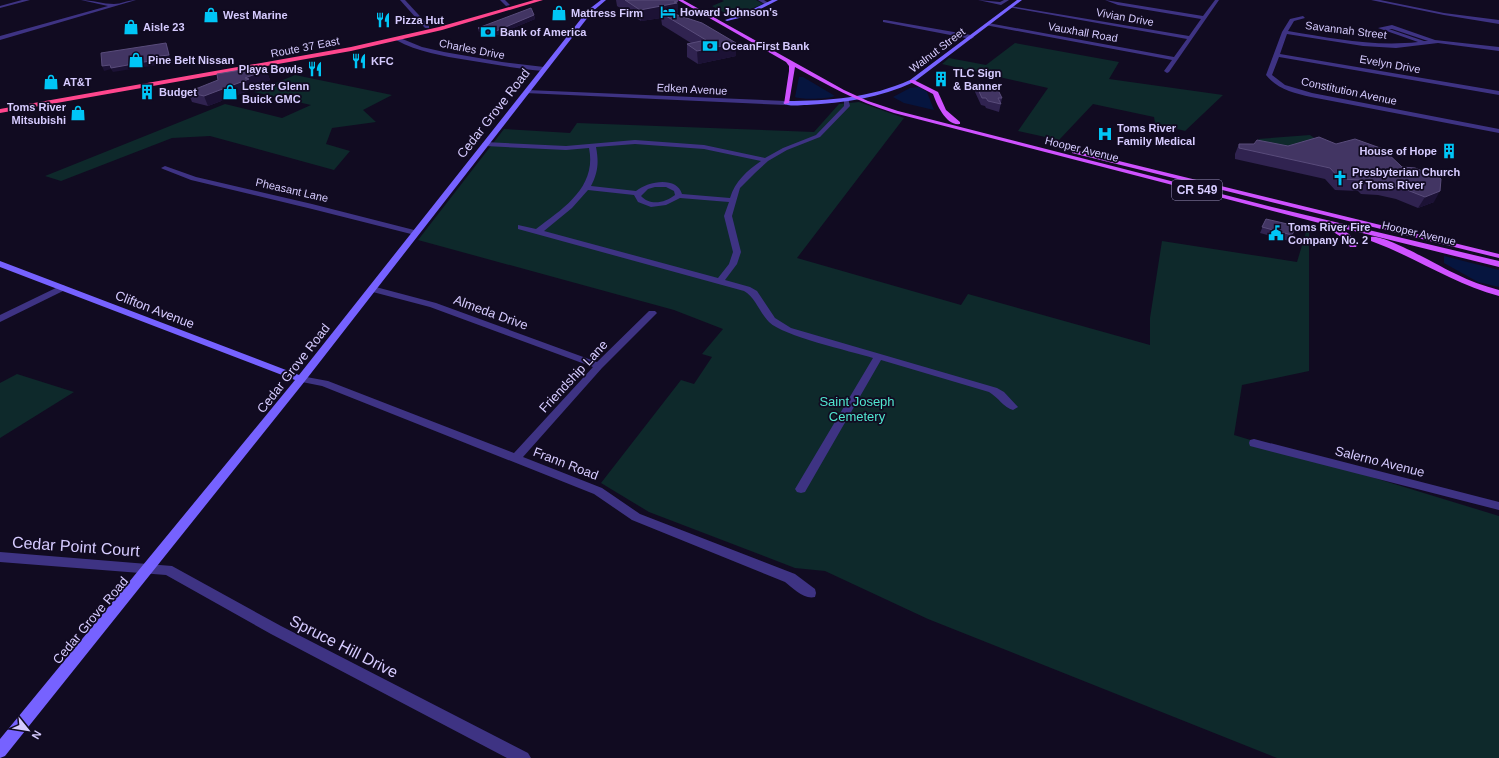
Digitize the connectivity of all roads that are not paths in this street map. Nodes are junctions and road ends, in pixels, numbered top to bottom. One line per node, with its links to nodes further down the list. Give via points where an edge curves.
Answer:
1 (28, 0): 23 (street)
2 (83, 0): 22 (street)
3 (134, 0): 22 (street)
4 (402, 0): 32 (street)
5 (502, 0): 21 (street)
6 (522, 0): 21 (highway, Route 37 East)
7 (540, 0): 37 (highway, Route 37 East)
8 (604, 0): 44 (street, Cedar Grove Road, via 590,11)
9 (680, 0): 43 (main road, Hooper Avenue / CR 549)
10 (691, 0): 28 (main road, Hooper Avenue / CR 549)
11 (760, 0): 20 (street)
12 (776, 0): 20 (street)
13 (980, 0): 14 (street, via 1001,4)
14 (1007, 0): 18 (street)
15 (1107, 0): 27 (street)
16 (1217, 0): 27 (street)
17 (1373, 0): 25 (street)
18 (1019, 1): 24 (street, Walnut Street)
19 (1424, 2): 25 (street)
20 (768, 4): 28 (street)
21 (508, 5): 32 (highway, Route 37 East)
22 (113, 6): 35 (street)
23 (0, 7)
24 (1010, 7): 31 (street, Walnut Street); 36 (street, Vivian Drive)
25 (1414, 8): 30 (street)
26 (1303, 17): 33 (street, Constitution Avenue, via 1292,20)
27 (1204, 18): 36 (street)
28 (727, 20): 49 (main road, Hooper Avenue / CR 549, via 848,88)
29 (885, 21): 34 (street)
30 (1499, 22)
31 (988, 25): 34 (street, Walnut Street); 42 (street, Vauxhall Road)
32 (427, 27): 53 (highway, Route 37 East, via 290,56)
33 (1285, 32): 39 (street, Savannah Street, via 1363,44 1396,46); 41 (street, Constitution Avenue)
34 (971, 37): 46 (street, Walnut Street)
35 (0, 38)
36 (1190, 38): 42 (street)
37 (398, 39): 44 (street, Charles Drive, via 406,44 437,52); 54 (highway, Route 37 East, via 236,71)
38 (1438, 41): 39 (street, Savannah Street); 39 (street, via 1392,27 1381,28); 40 (street, Savannah Street)
39 (1424, 42)
40 (1499, 49)
41 (1277, 55): 48 (street, Evelyn Drive); 56 (street, Constitution Avenue, via 1269,75 1290,89)
42 (1175, 59): 45 (street)
43 (788, 61): 50 (main road, Hooper Avenue / CR 549); 52 (main road, via 792,71)
44 (544, 70): 47 (street, Cedar Grove Road)
45 (1167, 70)
46 (912, 81): 49 (street, Walnut Street, via 897,89); 55 (main road, via 936,93 945,114)
47 (527, 92): 52 (street, Edken Avenue); 57 (street, Cedar Grove Road)
48 (1499, 93)
49 (867, 96): 50 (street, Walnut Street); 55 (main road, Hooper Avenue / CR 549, via 897,107)
50 (857, 98): 51 (street, Edken Avenue); 66 (main road, Hooper Avenue / CR 549, via 913,117)
51 (846, 99): 52 (street, Edken Avenue); 59 (street, via 847,106 818,136 785,149)
52 (786, 103)
53 (0, 105)
54 (0, 111)
55 (958, 123): 61 (main road, Hooper Avenue / CR 549)
56 (1499, 131)
57 (485, 144): 58 (street, via 566,148); 70 (street, Cedar Grove Road)
58 (592, 146): 59 (street, via 635,142 704,147); 62 (street, via 595,154 594,174)
59 (766, 160): 65 (street, via 737,187)
60 (165, 168): 70 (street, Pheasant Lane, via 172,172)
61 (1164, 175): 66 (main road, via 1269,205); 72 (main road, Hooper Avenue / CR 549)
62 (586, 188): 63 (street); 69 (street, via 565,211)
63 (638, 193): 64 (street, via 639,199 650,204 670,202); 64 (street, via 645,187 663,184 674,187 679,193)
64 (678, 196): 65 (street)
65 (733, 200): 75 (street, via 728,216 737,252 733,264)
66 (1284, 212): 67 (main road, Hooper Avenue / CR 549)
67 (1321, 221): 71 (main road, via 1346,236); 74 (main road, Hooper Avenue / CR 549); 78 (main road, via 1379,240 1463,280)
68 (521, 227): 69 (street)
69 (537, 232): 75 (street)
70 (415, 233): 77 (street, Cedar Grove Road)
71 (1353, 245)
72 (1499, 256)
73 (0, 264): 76 (street, Clifton Avenue)
74 (1499, 264)
75 (720, 281): 81 (street, via 754,293 772,320 788,330)
76 (62, 288): 80 (street); 83 (street, Clifton Avenue)
77 (372, 289): 82 (street, Almeda Drive, via 433,305); 83 (street, Cedar Grove Road)
78 (1499, 293)
79 (652, 313): 82 (street, Friendship Lane)
80 (0, 319)
81 (879, 356): 84 (street, via 993,390); 87 (street)
82 (599, 366): 86 (street, Friendship Lane)
83 (301, 379): 86 (street, Frann Road, via 324,383); 90 (street, Cedar Grove Road)
84 (1013, 407)
85 (1254, 443): 88 (street, Salerno Avenue)
86 (515, 459): 91 (street, Frann Road, via 598,491 636,517 790,578)
87 (801, 489)
88 (1499, 506)
89 (0, 557): 90 (street, Cedar Point Court)
90 (149, 568): 92 (street, Cedar Grove Road); 93 (street, Spruce Hill Drive, via 168,570 276,630)
91 (810, 593)
92 (0, 751)
93 (523, 758)

